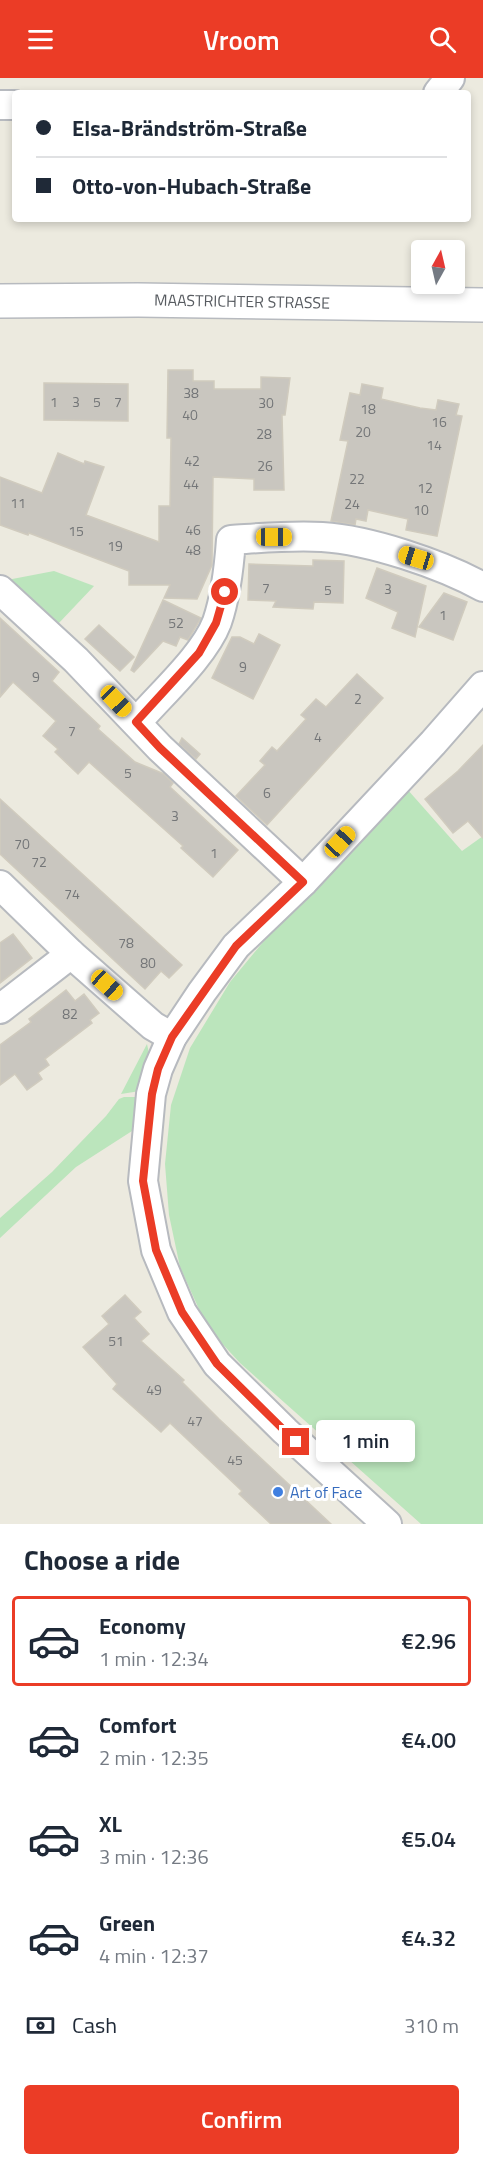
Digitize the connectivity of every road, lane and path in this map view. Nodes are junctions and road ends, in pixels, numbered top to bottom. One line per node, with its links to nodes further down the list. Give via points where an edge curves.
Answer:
1 (450, 78): 2 (street)
2 (440, 90)
3 (0, 301): 4 (street, MAASTRICHTER STRASSE)
4 (483, 305)
5 (483, 587): 8 (street, via 423,561 366,544 323,537 231,540 225,592 216,623 199,653)
6 (0, 590): 8 (street)
7 (483, 686): 9 (street)
8 (136, 722): 9 (street)
9 (303, 882): 13 (street, via 236,946)
10 (0, 885): 11 (street)
11 (71, 954): 12 (street); 13 (street, via 153,1026)
12 (0, 1009)
13 (172, 1037): 14 (street, via 152,1094 143,1181 156,1250 182,1312 217,1364)
14 (387, 1524)

